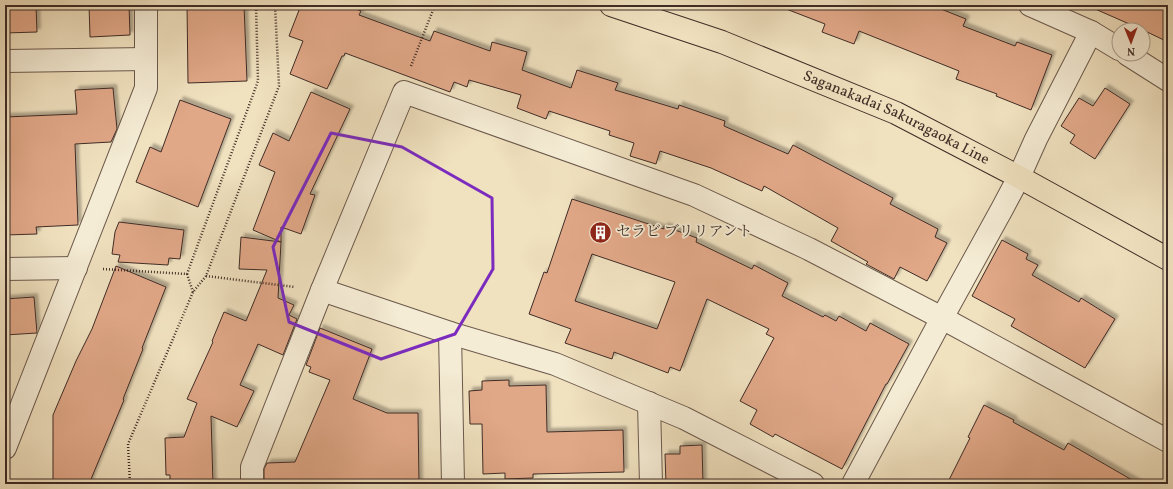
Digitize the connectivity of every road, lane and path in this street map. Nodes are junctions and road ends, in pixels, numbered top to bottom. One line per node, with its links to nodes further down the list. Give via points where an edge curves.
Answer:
1 (146, 5): 9 (street)
2 (256, 5): 18 (path, via 258,81)
3 (275, 5): 19 (path, via 279,86)
4 (435, 5): 13 (path, via 404,82)
5 (611, 5): 14 (main road, Saganakadai Sakuragaoka Line, via 722,42 896,113)
6 (1030, 5): 7 (street)
7 (1091, 32): 8 (street); 14 (street)
8 (1111, 44)
9 (146, 59): 10 (street); 16 (street, via 146,88)
10 (5, 61)
11 (1140, 62): 12 (street)
12 (1168, 80)
13 (404, 92): 20 (street); 22 (street, via 694,195 808,249)
14 (1019, 177): 15 (main road, Saganakadai Sakuragaoka Line); 22 (street)
15 (1168, 259)
16 (76, 268): 17 (street); 18 (path); 26 (street)
17 (5, 269)
18 (187, 274): 21 (path)
19 (206, 276): 20 (path); 21 (path)
20 (322, 290): 23 (street); 28 (street, via 252,467)
21 (193, 292): 27 (path, via 128,444)
22 (942, 318): 25 (street); 32 (street)
23 (450, 333): 24 (street, via 555,364); 29 (street)
24 (649, 403): 30 (street); 31 (street, via 684,418)
25 (1168, 441)
26 (5, 448)
27 (130, 484)
28 (252, 484)
29 (453, 484)
30 (651, 484)
31 (813, 484)
32 (853, 484)

